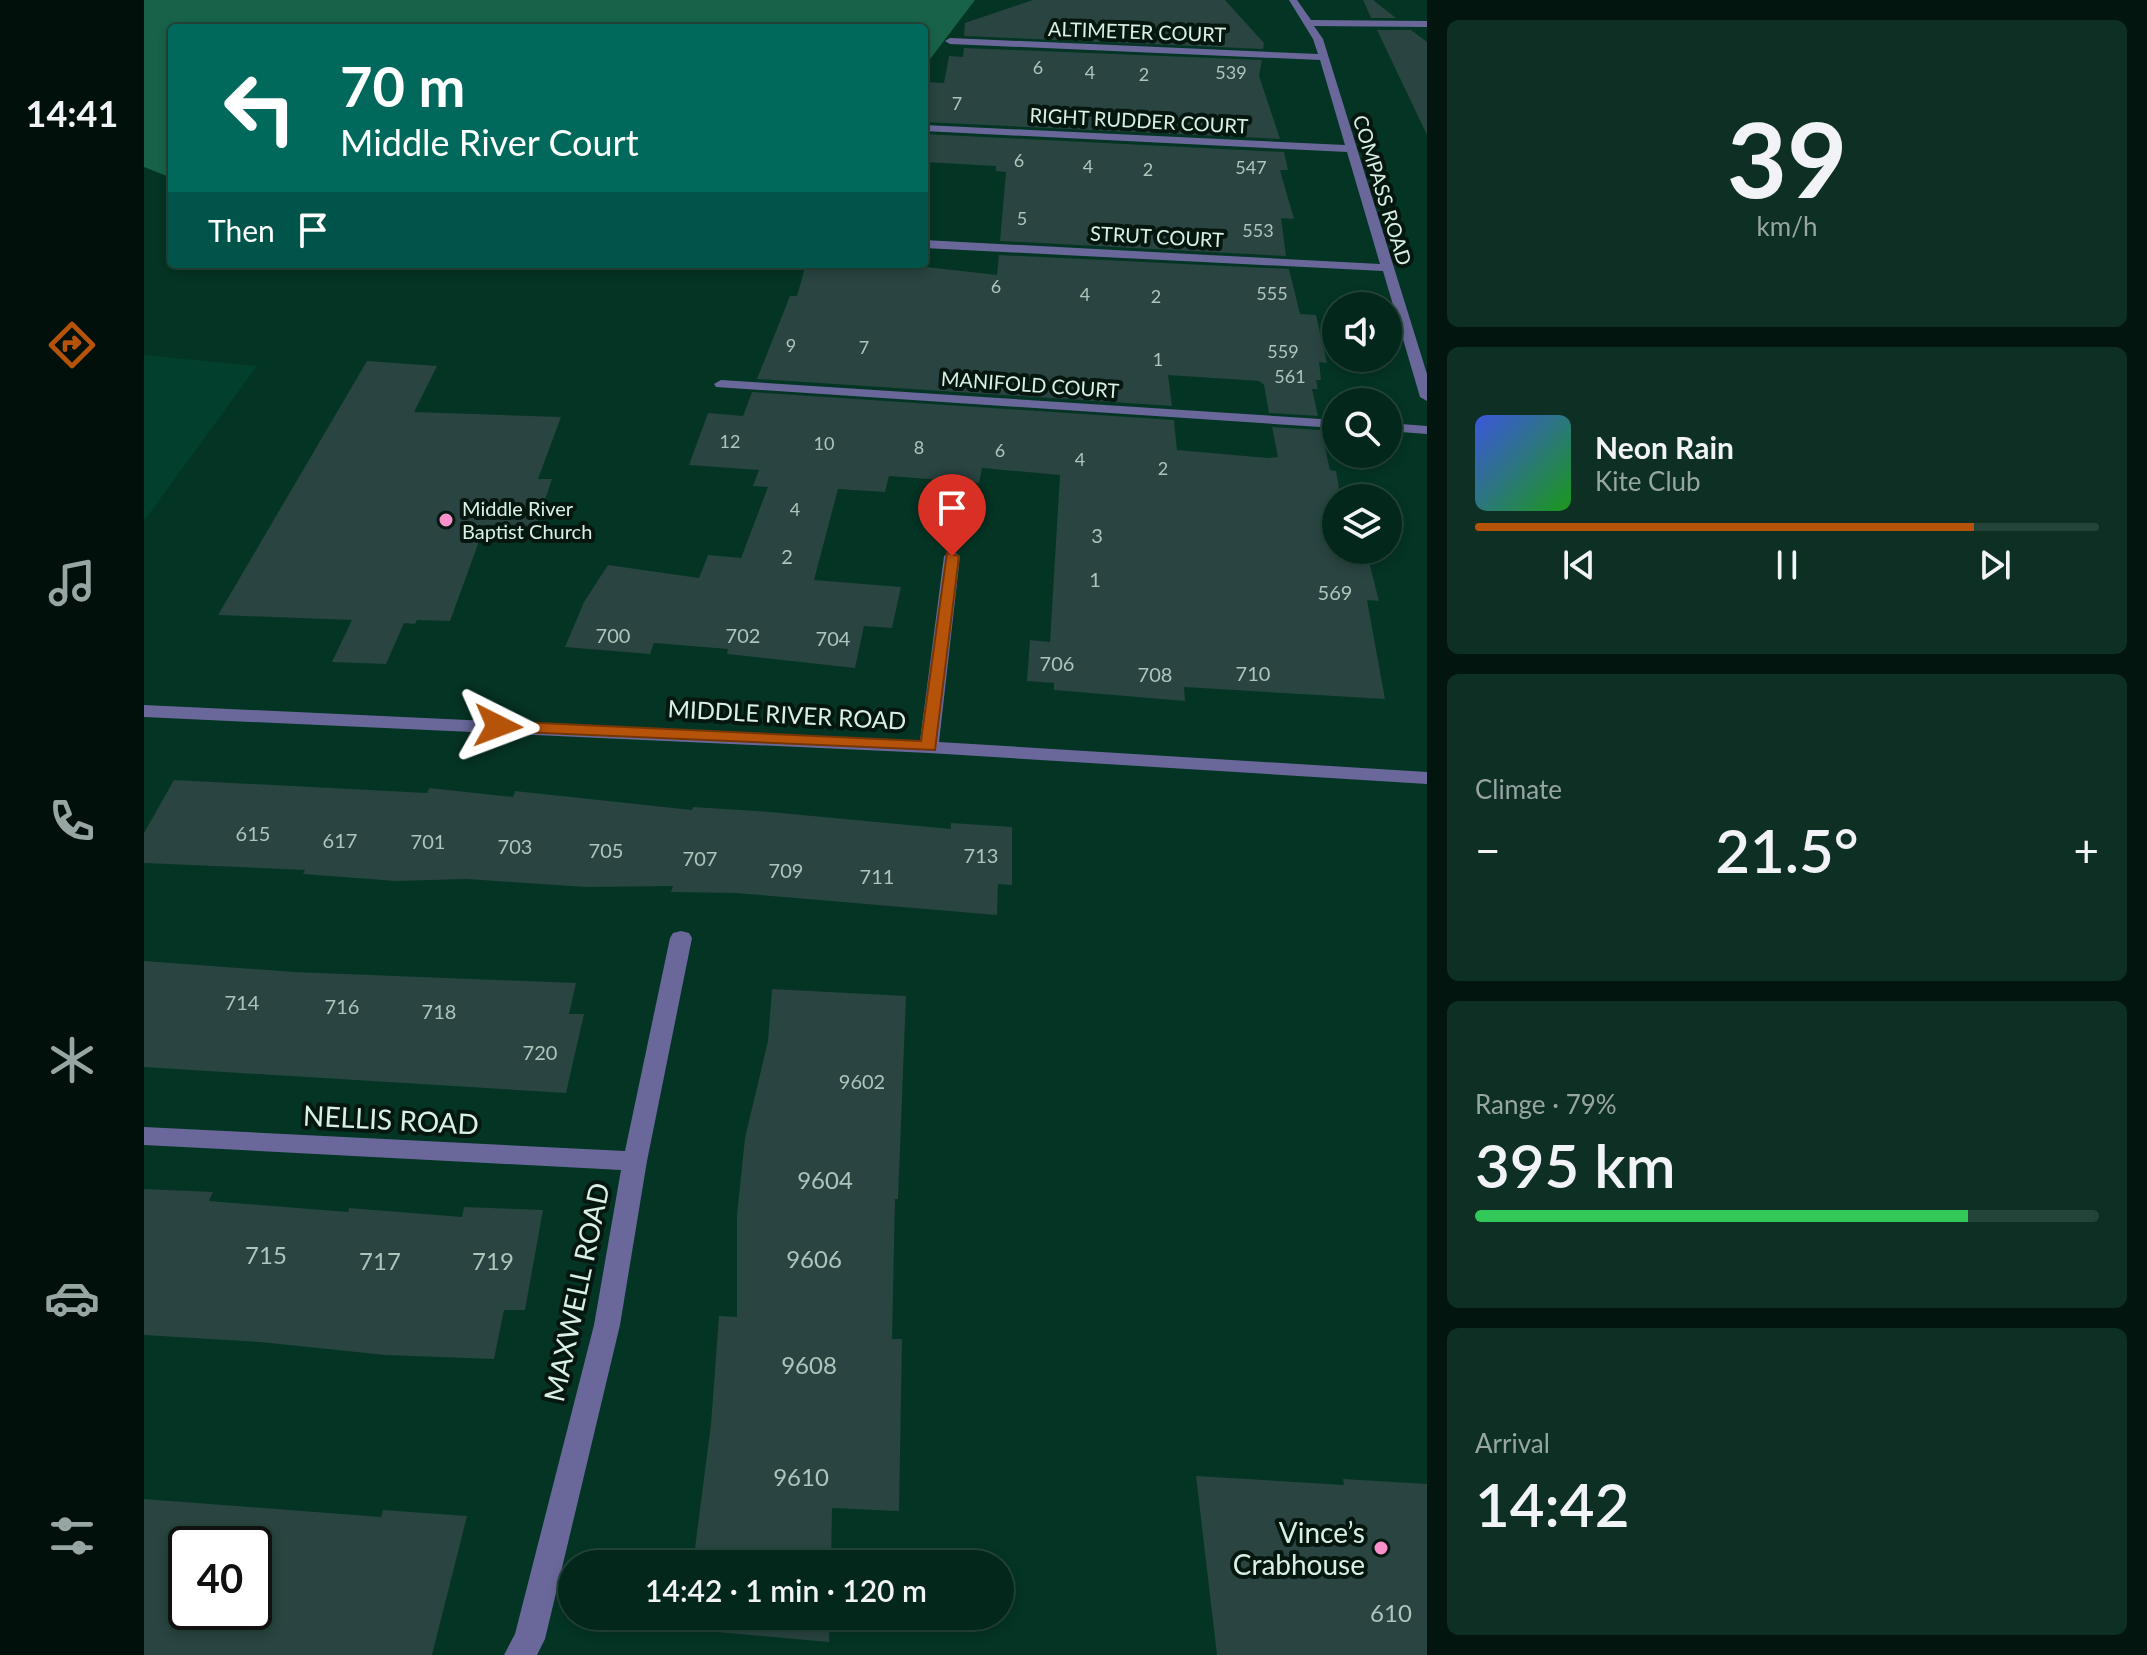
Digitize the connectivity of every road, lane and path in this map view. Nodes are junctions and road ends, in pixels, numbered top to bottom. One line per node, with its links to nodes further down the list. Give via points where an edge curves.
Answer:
1 (1293, 0): 2 (street, COMPASS ROAD)
2 (1311, 23): 3 (street); 5 (street, COMPASS ROAD)
3 (1427, 24)
4 (950, 41): 5 (street, ALTIMETER COURT)
5 (1323, 57): 7 (street, COMPASS ROAD)
6 (928, 128): 7 (street, RIGHT RUDDER COURT)
7 (1352, 149): 9 (street, COMPASS ROAD)
8 (928, 244): 9 (street, STRUT COURT)
9 (1388, 268): 11 (street, COMPASS ROAD)
10 (721, 384): 12 (street, MANIFOLD COURT)
11 (1427, 397)
12 (1322, 423)
13 (1402, 428): 14 (street)
14 (1427, 430)
15 (952, 556): 17 (street)
16 (144, 711): 17 (street, MIDDLE RIVER ROAD)
17 (929, 747): 18 (street, MIDDLE RIVER ROAD)
18 (1427, 778)
19 (681, 938): 21 (street, MAXWELL ROAD)
20 (144, 1136): 21 (street, NELLIS ROAD)
21 (635, 1161): 22 (street, MAXWELL ROAD, via 607,1325 529,1639)
22 (520, 1655)

